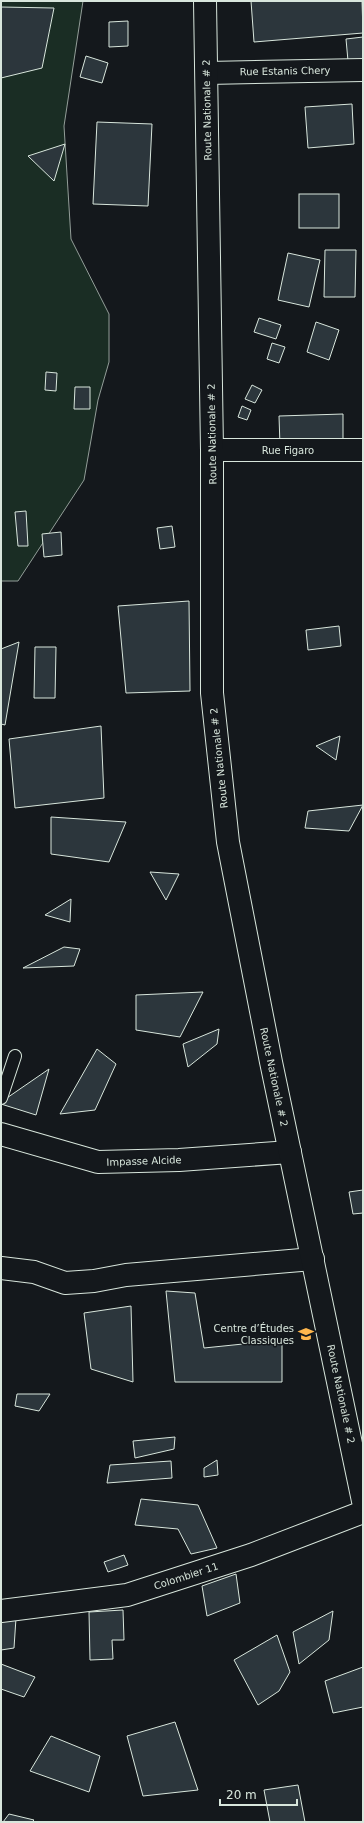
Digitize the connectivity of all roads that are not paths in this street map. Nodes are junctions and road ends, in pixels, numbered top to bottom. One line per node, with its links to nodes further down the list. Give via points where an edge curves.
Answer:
1 (205, 1): 3 (main road, Route Nationale # 2)
2 (363, 70): 3 (main road, Rue Estanis Chery)
3 (207, 73): 4 (main road, Route Nationale # 2)
4 (212, 450): 5 (main road, Rue Figaro); 9 (main road, Route Nationale # 2, via 212,693 227,834)
5 (363, 450)
6 (15, 1056): 7 (lane)
7 (1, 1098)
8 (1, 1134): 9 (main road, Impasse Alcide, via 98,1162 179,1160)
9 (290, 1152): 10 (main road, Route Nationale # 2)
10 (313, 1259): 11 (main road, via 65,1282 34,1272); 12 (main road, Route Nationale # 2)
11 (1, 1268)
12 (363, 1501)
13 (363, 1512): 14 (main road, Colombier 11, via 251,1555 127,1595)
14 (1, 1611)

